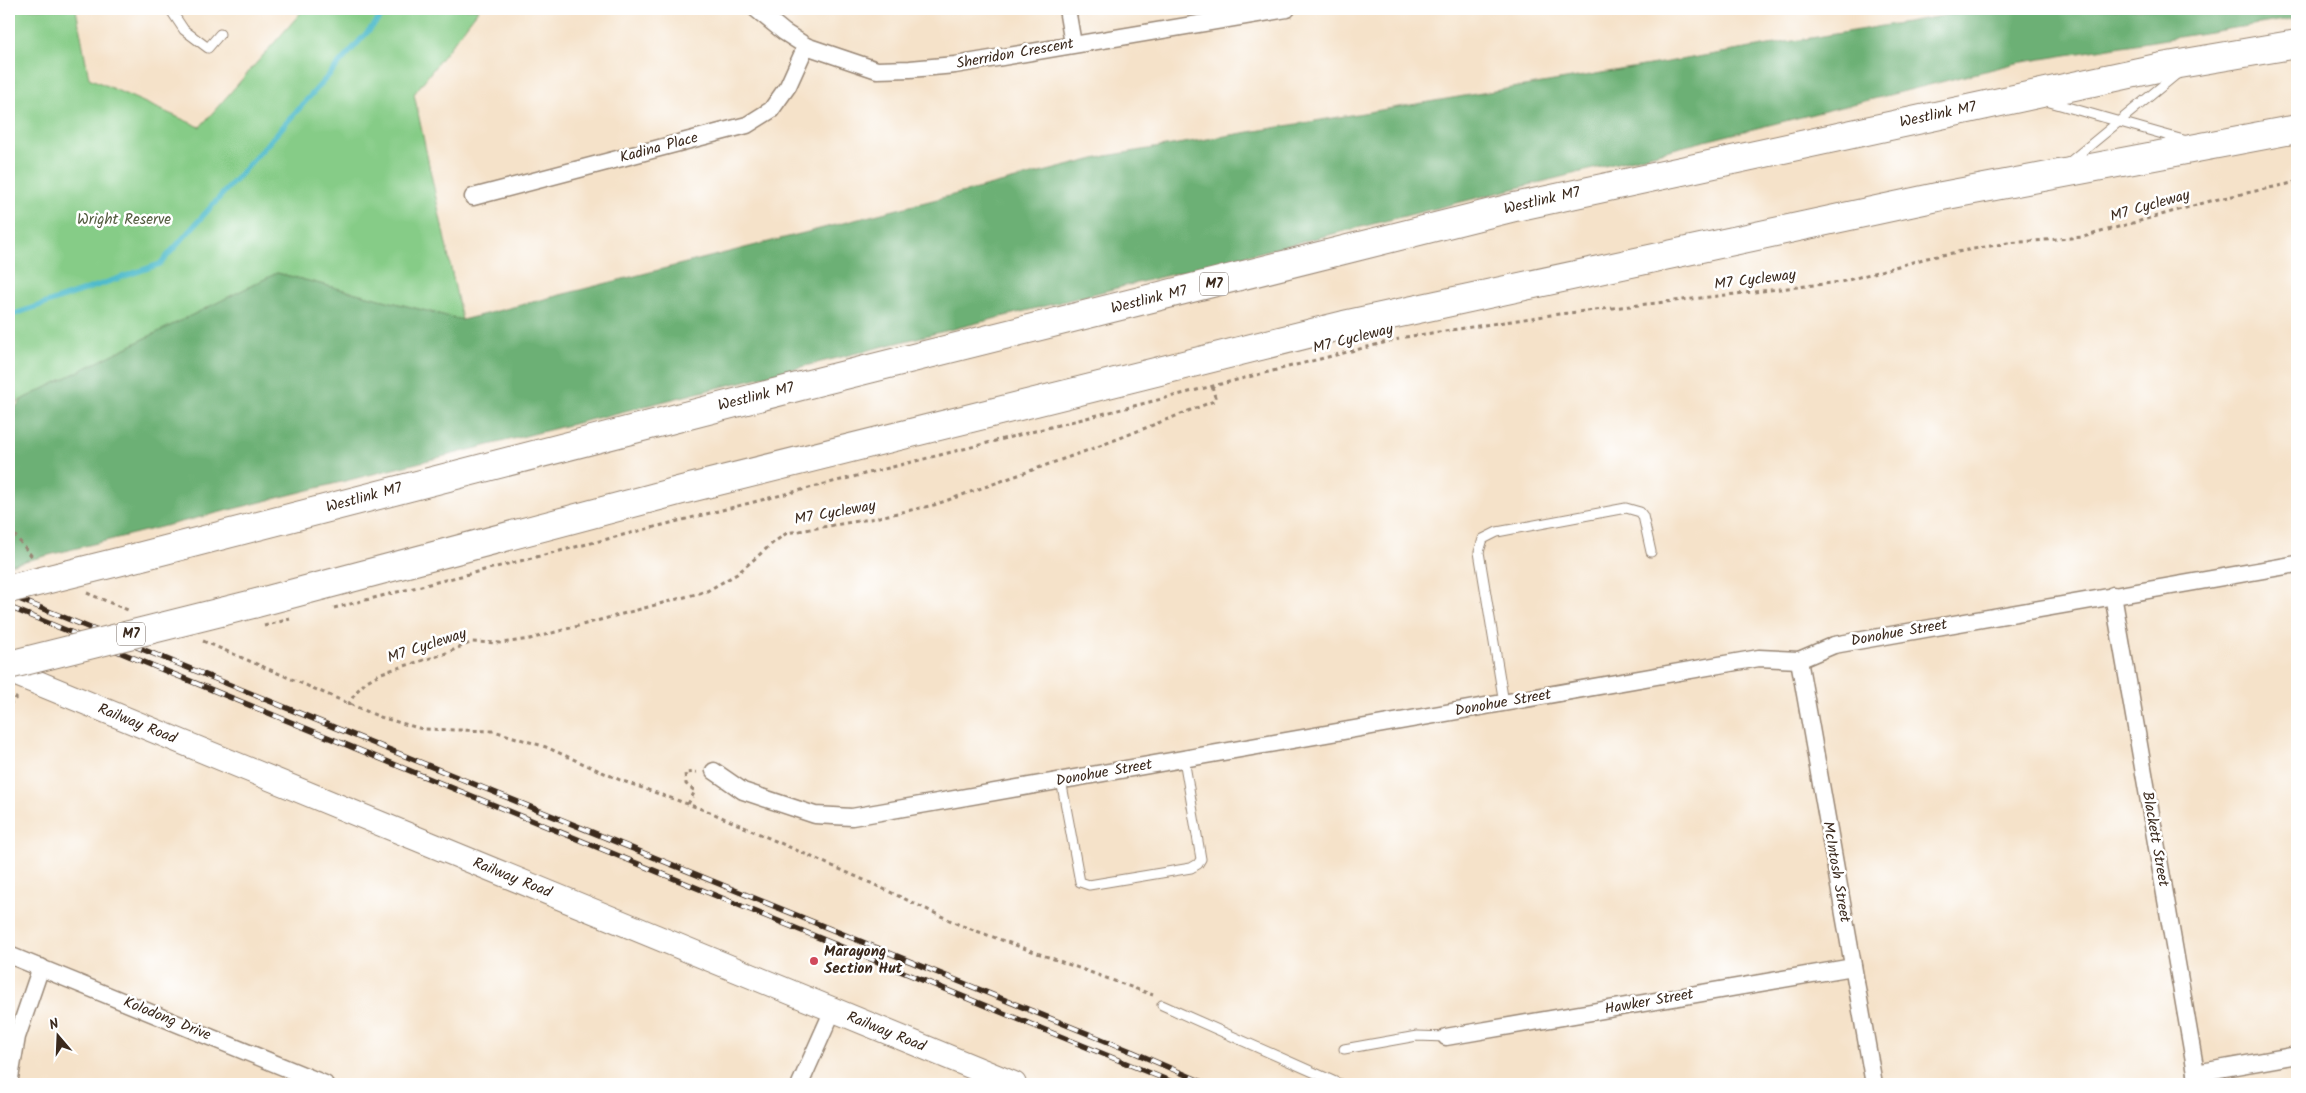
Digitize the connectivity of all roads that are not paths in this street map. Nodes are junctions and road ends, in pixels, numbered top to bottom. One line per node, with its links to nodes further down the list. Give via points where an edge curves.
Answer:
1 (170, 9): 5 (lane, via 184,30 208,48)
2 (756, 9): 8 (street, Sherridon Crescent)
3 (1067, 9): 6 (street)
4 (1287, 9): 6 (street, Sherridon Crescent)
5 (220, 34)
6 (1073, 44): 8 (street, Sherridon Crescent, via 955,65 894,70 877,70)
7 (2297, 44): 9 (highway, Westlink M7 / M7)
8 (806, 46): 15 (street, Kadina Place, via 788,86 771,110 747,125)
9 (2191, 62): 10 (highway, Westlink M7 / M7); 11 (lane)
10 (2029, 96): 11 (lane); 18 (highway, Westlink M7 / M7, bridge, via 1515,207 805,384)
11 (2118, 122): 13 (lane); 14 (lane)
12 (2297, 129): 13 (highway, M7)
13 (2205, 146): 14 (highway, M7)
14 (2054, 174): 21 (highway, M7, bridge, via 1344,325 702,485)
15 (473, 197)
16 (1651, 552): 23 (lane, via 1643,516 1626,508 1497,532 1483,539 1479,552)
17 (2297, 564): 19 (street, Donohue Street)
18 (9, 589)
19 (2113, 595): 20 (street, Donohue Street, via 1834,645); 35 (street, Blackett Street)
20 (1799, 660): 23 (street, Donohue Street, via 1759,658); 29 (street, McIntosh Street)
21 (9, 665)
22 (9, 671): 31 (street, Railway Road)
23 (1504, 703): 24 (street, Donohue Street)
24 (1184, 759): 26 (street, Donohue Street); 26 (lane, via 1201,859 1191,868 1089,885 1080,882)
25 (714, 772): 26 (street, Donohue Street, via 743,791 815,815 852,817)
26 (1061, 780)
27 (9, 955): 28 (street, Kolodong Drive)
28 (41, 967): 36 (street, via 16,1037); 37 (street, Kolodong Drive)
29 (1853, 967): 32 (street, Hawker Street); 41 (street, McIntosh Street)
30 (1162, 1005): 40 (lane)
31 (833, 1010): 38 (street); 39 (street, Railway Road)
32 (1446, 1037): 33 (lane, via 1418,1036)
33 (1344, 1049)
34 (2297, 1055): 35 (street)
35 (2197, 1079)
36 (9, 1084)
37 (325, 1084)
38 (800, 1084)
39 (1014, 1084)
40 (1340, 1084)
41 (1874, 1084)

